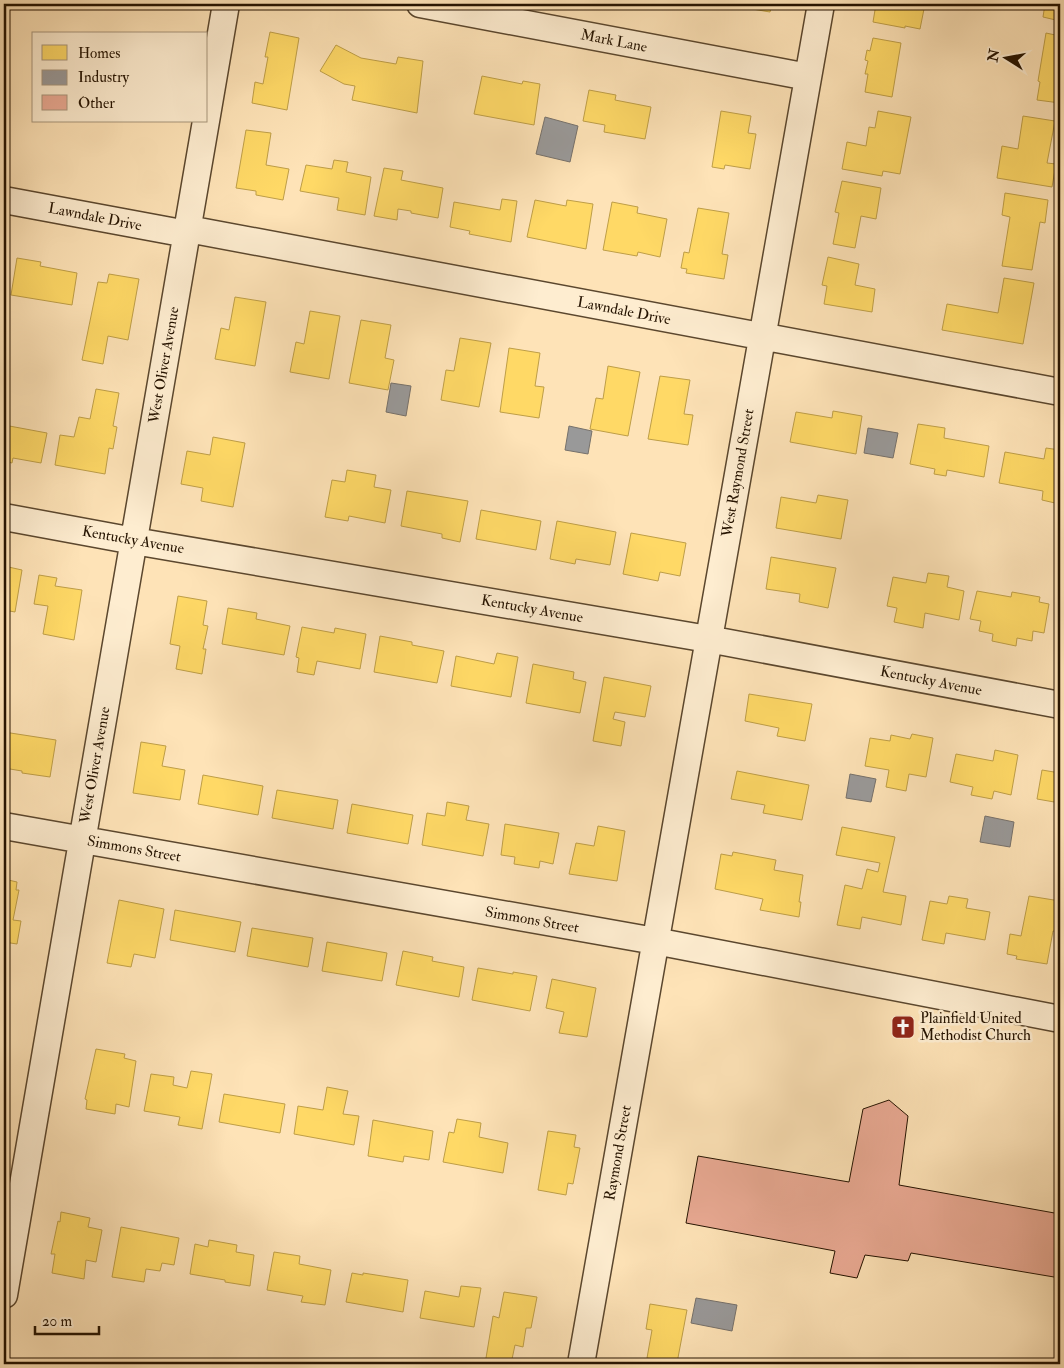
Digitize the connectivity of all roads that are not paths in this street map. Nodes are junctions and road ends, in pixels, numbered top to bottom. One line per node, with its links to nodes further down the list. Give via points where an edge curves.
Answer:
1 (226, 4): 5 (street, West Oliver Avenue)
2 (420, 4): 4 (street, Mark Lane)
3 (821, 4): 4 (street, West Raymond Street)
4 (808, 77): 9 (street, West Raymond Street)
5 (208, 109)
6 (206, 122): 8 (street, West Oliver Avenue)
7 (4, 200): 8 (street, Lawndale Drive)
8 (187, 231): 9 (street, Lawndale Drive); 12 (street, West Oliver Avenue)
9 (762, 336): 10 (street, Lawndale Drive); 13 (street, West Raymond Street)
10 (1060, 392)
11 (4, 517): 12 (street, Kentucky Avenue)
12 (134, 541): 13 (street, Kentucky Avenue); 16 (street, West Oliver Avenue)
13 (708, 638): 14 (street, Kentucky Avenue); 17 (street, West Raymond Street)
14 (1060, 705)
15 (4, 826): 16 (street, Simmons Street)
16 (82, 840): 17 (street, Simmons Street); 19 (street, West Oliver Avenue)
17 (655, 942): 18 (street, Simmons Street); 20 (street, Raymond Street)
18 (1060, 1019)
19 (4, 1295)
20 (582, 1364)

